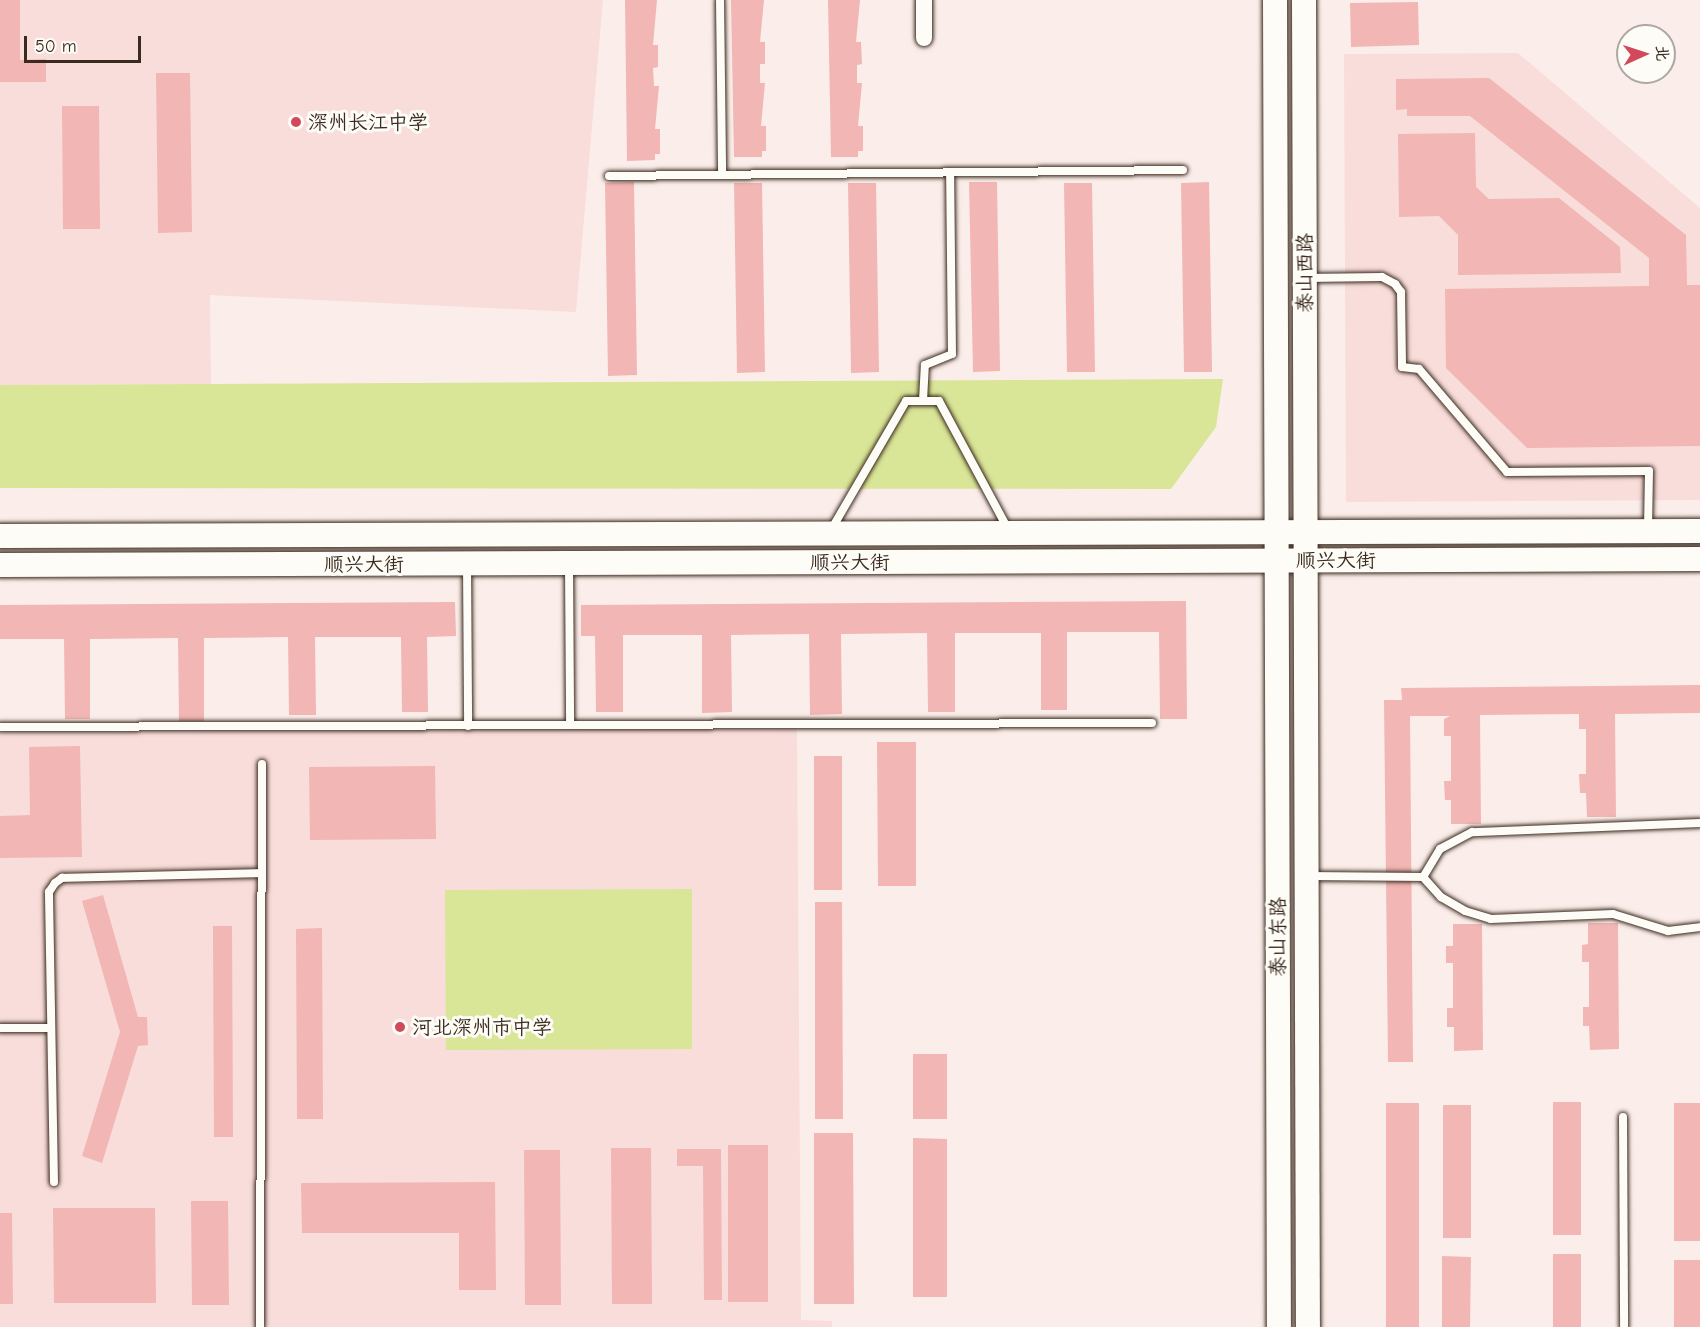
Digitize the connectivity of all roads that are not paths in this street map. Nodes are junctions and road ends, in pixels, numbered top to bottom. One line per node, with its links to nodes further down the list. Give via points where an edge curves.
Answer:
1 (720, 0): 8 (lane)
2 (924, 0): 5 (street)
3 (1275, 0): 17 (main road, 泰山西路)
4 (1304, 0): 10 (main road, 泰山西路)
5 (924, 38)
6 (1183, 170): 7 (lane)
7 (950, 172): 8 (lane); 11 (lane, via 952,354 925,365)
8 (722, 175): 9 (lane)
9 (609, 176)
10 (1305, 278): 12 (lane, via 1382,277 1395,284 1401,292 1402,367 1419,369 1507,472 1649,471); 18 (main road, 泰山西路)
11 (923, 401): 14 (lane, via 906,400); 15 (lane, via 939,401)
12 (1648, 531): 13 (main road, 顺兴大街); 18 (main road, 顺兴大街)
13 (1700, 531)
14 (830, 533): 15 (main road, 顺兴大街); 16 (main road, 顺兴大街)
15 (1010, 533): 17 (main road, 顺兴大街)
16 (0, 536)
17 (1277, 546): 18 (main road, 顺兴大街); 21 (main road, 顺兴大街); 38 (main road, 泰山东路)
18 (1306, 546): 19 (main road, 顺兴大街); 30 (main road, 泰山东路)
19 (1700, 559)
20 (467, 563): 21 (main road, 顺兴大街); 22 (main road, 顺兴大街); 25 (lane)
21 (569, 563): 24 (lane)
22 (0, 565)
23 (1152, 723): 24 (lane)
24 (570, 725): 25 (lane)
25 (468, 726): 26 (lane)
26 (0, 727)
27 (262, 764): 29 (lane)
28 (1700, 823): 31 (lane, via 1472,832 1440,849)
29 (261, 873): 34 (lane, via 62,878 55,883 49,892); 37 (lane)
30 (1307, 876): 31 (lane); 39 (main road, 泰山东路)
31 (1423, 877): 32 (lane, via 1441,897 1465,911 1491,919 1613,914 1668,932)
32 (1700, 927)
33 (0, 1028): 34 (lane)
34 (51, 1028): 36 (lane)
35 (1623, 1117): 40 (lane)
36 (54, 1182)
37 (260, 1327)
38 (1280, 1327)
39 (1308, 1327)
40 (1624, 1327)

